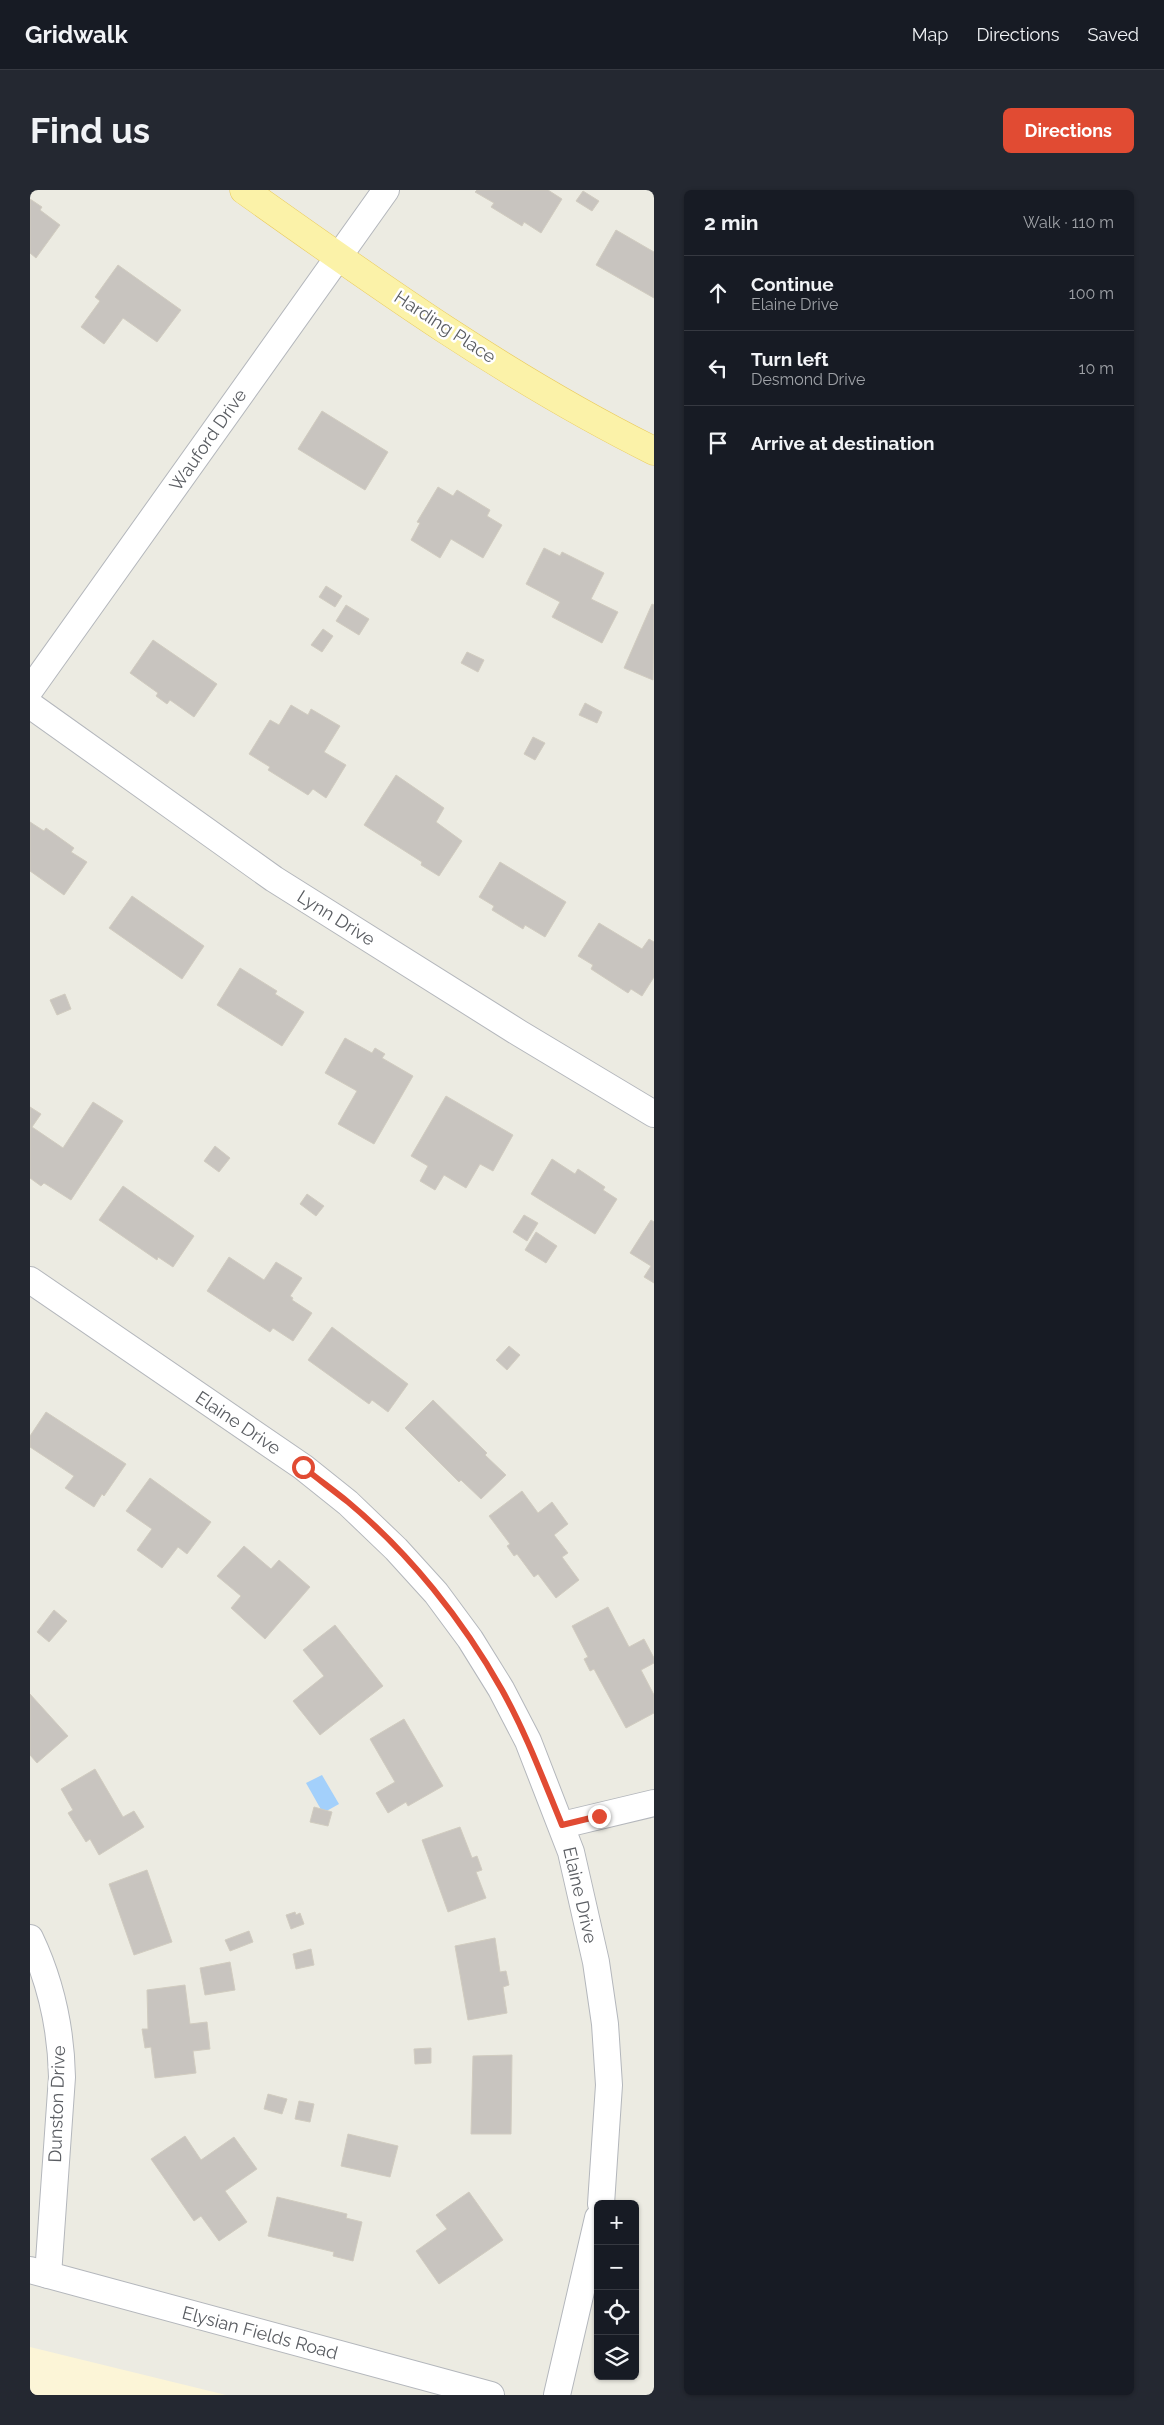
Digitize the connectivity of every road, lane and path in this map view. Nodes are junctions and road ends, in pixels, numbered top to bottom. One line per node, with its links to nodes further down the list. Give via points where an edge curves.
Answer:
1 (244, 190): 3 (main road, Harding Place)
2 (386, 190): 3 (street, Wauford Drive)
3 (338, 257): 4 (main road, Harding Place, via 565,404); 5 (street, Wauford Drive)
4 (654, 451)
5 (30, 690)
6 (30, 705): 7 (street, Lynn Drive, via 274,878 519,1034)
7 (654, 1114)
8 (30, 1280): 10 (street, Elaine Drive, via 303,1467 348,1502 396,1549 436,1593 501,1689 528,1742)
9 (654, 1803): 10 (street)
10 (562, 1825): 12 (street, Elaine Drive, via 572,1852 596,1962 605,2024 608,2085)
11 (30, 1938): 14 (street, Dunston Drive, via 55,2012 62,2077)
12 (601, 2200)
13 (594, 2235): 16 (street)
14 (39, 2272): 15 (street, Elysian Fields Road)
15 (491, 2395)
16 (557, 2395)

